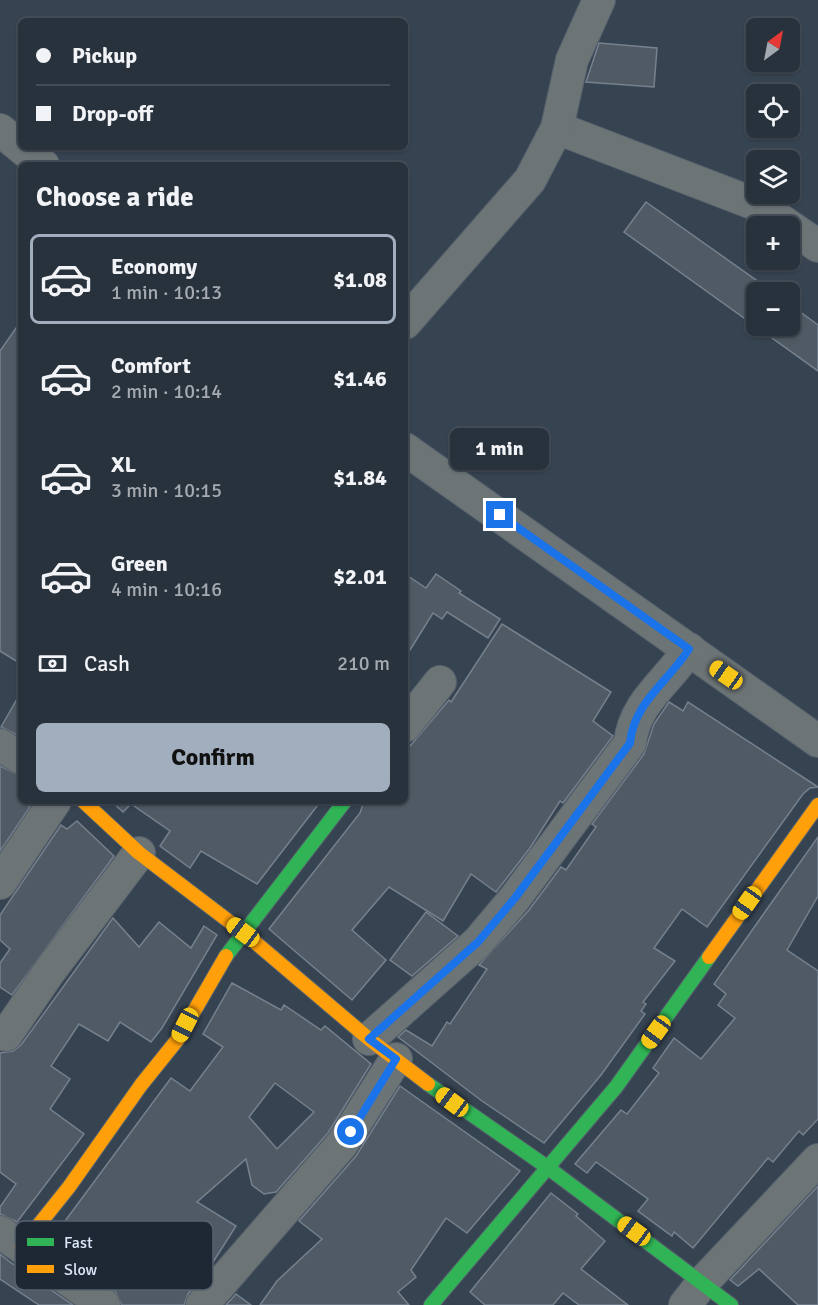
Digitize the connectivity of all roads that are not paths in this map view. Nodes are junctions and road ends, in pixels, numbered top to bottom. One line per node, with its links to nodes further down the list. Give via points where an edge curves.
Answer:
1 (598, 0): 2 (street, via 572,60)
2 (557, 128): 7 (street, via 760,206); 8 (street, via 530,180)
3 (0, 130): 4 (street)
4 (18, 145)
5 (25, 150): 6 (street)
6 (39, 162)
7 (818, 246)
8 (408, 319)
9 (408, 450): 10 (street)
10 (689, 649): 13 (street); 24 (street, via 650,694 631,729 630,743 515,898 478,942)
11 (440, 682): 12 (street)
12 (408, 722)
13 (818, 741)
14 (0, 745): 15 (street)
15 (18, 756)
16 (53, 804): 21 (street)
17 (86, 804): 20 (street)
18 (343, 804): 22 (street)
19 (818, 805): 27 (street, via 616,1087)
20 (139, 853): 22 (street); 23 (street)
21 (0, 882)
22 (243, 932): 24 (street); 28 (street, via 178,1039 69,1187)
23 (6, 1035)
24 (369, 1039): 25 (street)
25 (396, 1059): 27 (street); 32 (street, via 342,1144)
26 (818, 1160): 30 (street)
27 (547, 1167): 30 (street); 33 (street)
28 (32, 1221)
29 (83, 1290): 31 (street)
30 (694, 1293): 34 (street)
31 (104, 1305)
32 (202, 1305)
33 (431, 1305)
34 (731, 1305)

